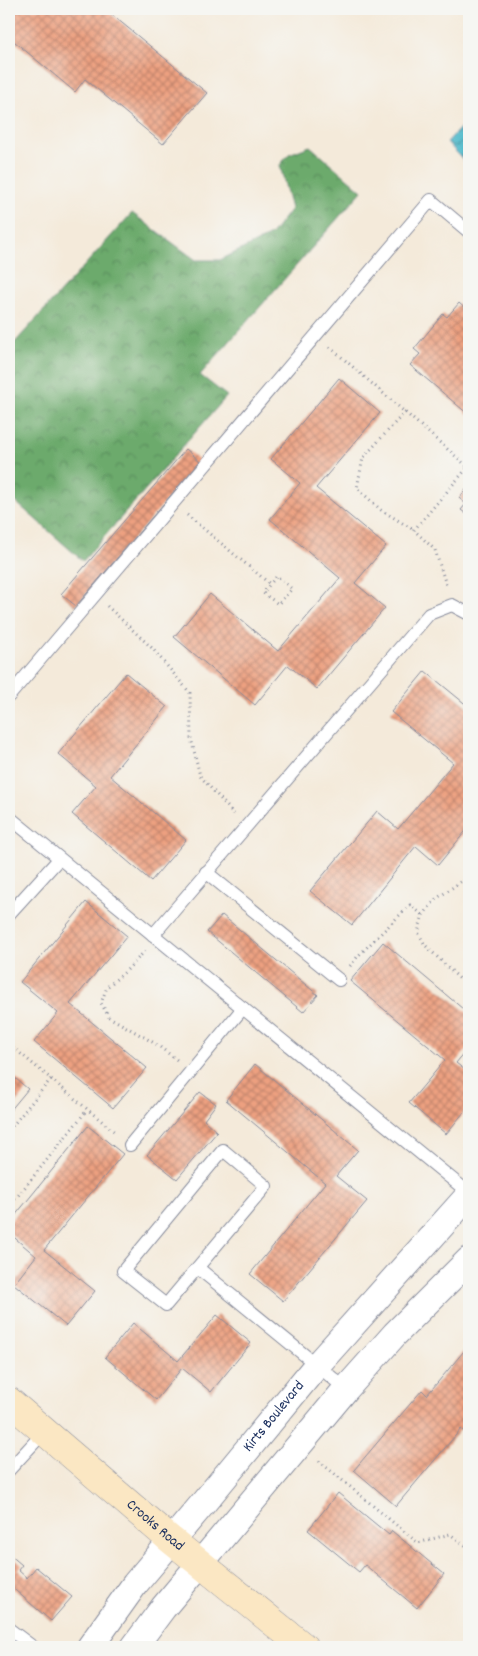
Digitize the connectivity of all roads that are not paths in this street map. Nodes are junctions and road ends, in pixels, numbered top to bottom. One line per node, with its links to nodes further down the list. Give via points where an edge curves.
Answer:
1 (469, 232): 3 (lane, via 431,200)
2 (469, 614): 6 (lane, via 452,605 429,614)
3 (9, 696)
4 (9, 817): 5 (lane)
5 (59, 859): 7 (lane); 8 (lane)
6 (206, 872): 8 (lane); 9 (lane)
7 (9, 914)
8 (154, 936): 10 (lane)
9 (339, 980)
10 (243, 1008): 11 (lane); 12 (lane)
11 (130, 1145)
12 (469, 1194): 15 (street, Kirts Boulevard)
13 (469, 1260): 16 (street)
14 (198, 1268): 14 (lane, via 166,1305 123,1271 223,1150 266,1186); 15 (lane)
15 (317, 1365): 16 (lane); 20 (street, Kirts Boulevard)
16 (346, 1389): 21 (street)
17 (9, 1401): 18 (main road, Crooks Road)
18 (45, 1431): 19 (lane); 20 (main road, Crooks Road)
19 (9, 1470)
20 (171, 1540): 21 (main road, Crooks Road); 24 (street, Kirts Boulevard)
21 (200, 1564): 25 (street); 26 (main road, Crooks Road)
22 (9, 1629): 23 (lane)
23 (33, 1647)
24 (90, 1647)
25 (134, 1647)
26 (304, 1647)

